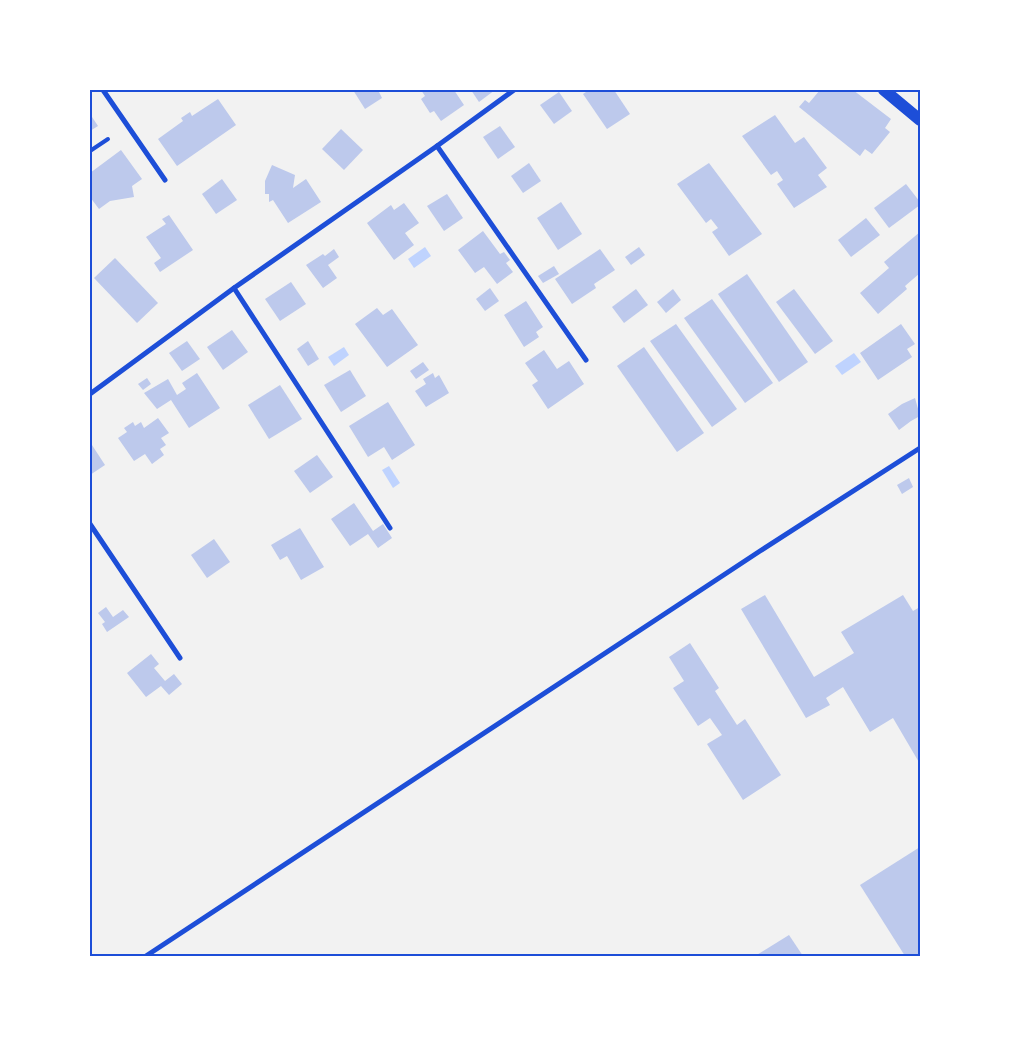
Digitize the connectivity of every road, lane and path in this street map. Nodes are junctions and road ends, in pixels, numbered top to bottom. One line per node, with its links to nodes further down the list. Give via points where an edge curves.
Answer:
1 (103, 90): 8 (street)
2 (514, 90): 6 (street)
3 (884, 90): 4 (main road)
4 (920, 120)
5 (108, 140): 7 (lane)
6 (436, 146): 9 (street); 10 (street)
7 (90, 151)
8 (165, 180)
9 (234, 288): 11 (street); 14 (street)
10 (586, 360)
11 (90, 394)
12 (920, 448): 16 (street)
13 (90, 524): 15 (street)
14 (390, 528)
15 (180, 658)
16 (146, 956)

